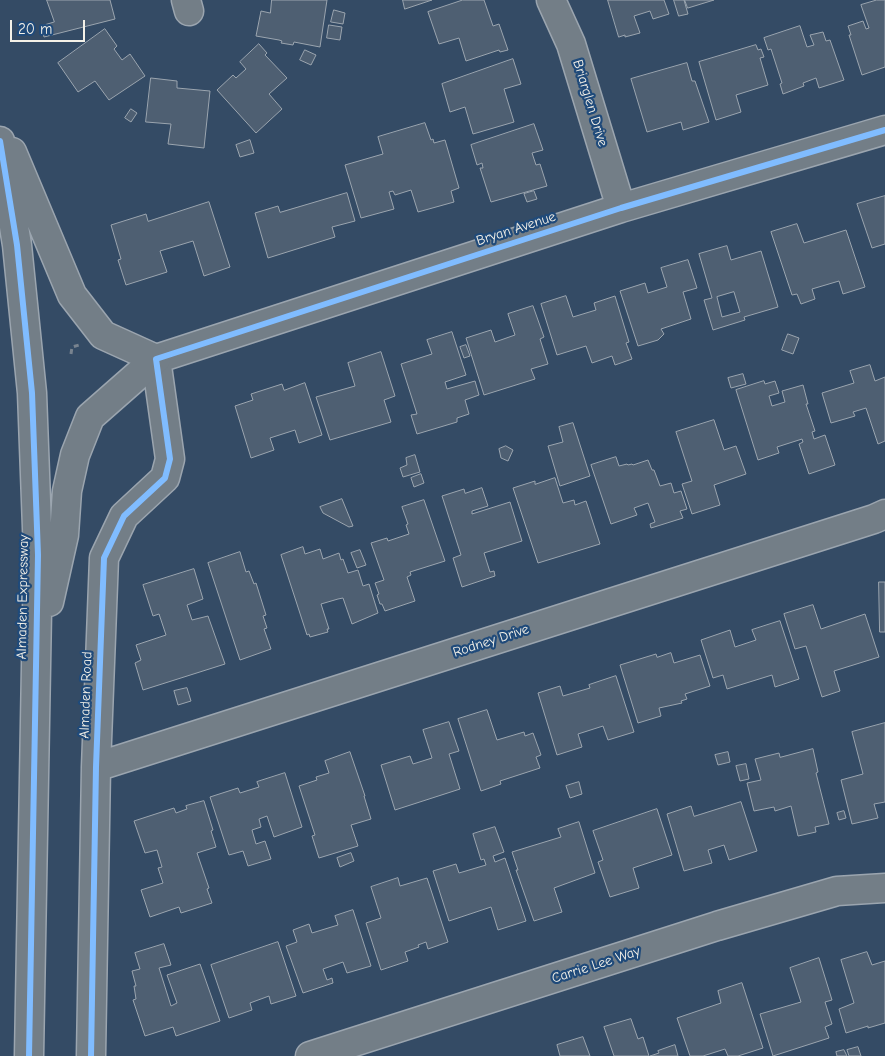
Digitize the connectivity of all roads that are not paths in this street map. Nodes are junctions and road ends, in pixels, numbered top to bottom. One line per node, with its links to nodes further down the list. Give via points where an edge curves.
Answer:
1 (551, 0): 5 (street, Briarglen Drive, via 571,44)
2 (0, 124): 6 (street, via 72,295 104,334)
3 (885, 130): 5 (street, Bryan Avenue)
4 (0, 141): 8 (street, Almaden Expressway, via 17,245 32,393 38,555)
5 (621, 208): 6 (street, Bryan Avenue)
6 (156, 359): 8 (street, via 90,416 75,455 67,491 64,535); 9 (street, Almaden Road, via 170,459 165,478 124,516 104,558)
7 (885, 514): 9 (street, Rodney Drive)
8 (35, 662): 11 (street, Almaden Expressway)
9 (96, 767): 12 (street, Almaden Road)
10 (885, 888): 13 (street, Carrie Lee Way, via 837,891 717,926)
11 (29, 1056)
12 (91, 1056)
13 (310, 1056)

